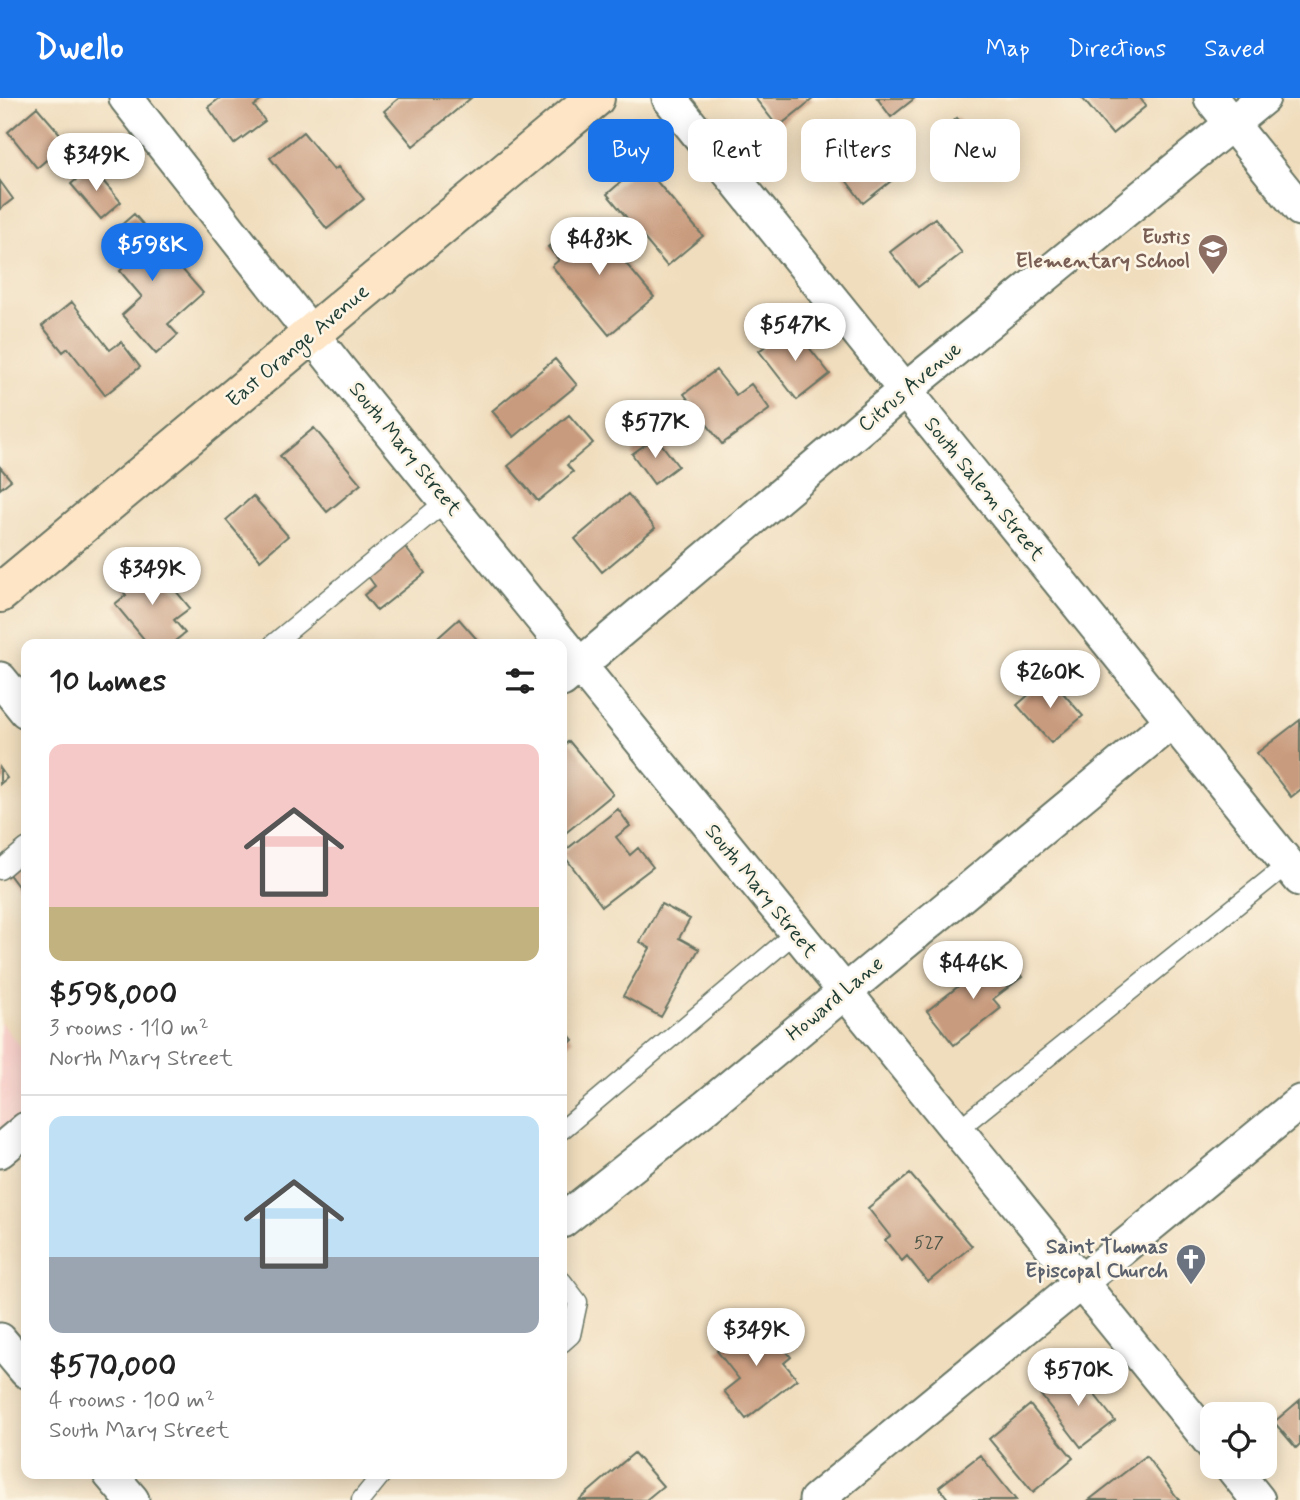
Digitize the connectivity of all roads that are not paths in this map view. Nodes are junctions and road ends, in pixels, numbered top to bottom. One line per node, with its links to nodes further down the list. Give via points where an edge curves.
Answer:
1 (127, 98): 8 (street, South Mary Street)
2 (595, 98): 8 (main road, East Orange Avenue)
3 (669, 98): 9 (street, South Salem Street)
4 (1211, 98): 6 (street)
5 (1263, 98): 6 (street, Citrus Avenue)
6 (1232, 124): 7 (street); 9 (street, Citrus Avenue)
7 (1300, 209)
8 (313, 334): 10 (street, South Mary Street); 11 (main road, East Orange Avenue)
9 (904, 391): 14 (street, Citrus Avenue); 17 (street, South Salem Street)
10 (446, 500): 12 (lane); 13 (street, South Mary Street)
11 (0, 593)
12 (279, 639)
13 (546, 639)
14 (571, 673): 21 (street, South Mary Street)
15 (0, 679): 16 (street)
16 (21, 705)
17 (1172, 721): 20 (street, South Salem Street); 22 (street, Howard Lane)
18 (21, 852): 19 (lane)
19 (0, 870)
20 (1294, 871): 25 (lane)
21 (795, 933): 22 (street, South Mary Street); 24 (lane)
22 (843, 992): 25 (street, South Mary Street); 28 (street, Howard Lane)
23 (1300, 1102): 29 (street)
24 (567, 1126)
25 (956, 1131): 29 (street, South Mary Street)
26 (21, 1133): 27 (street)
27 (0, 1152)
28 (567, 1216)
29 (1081, 1282): 34 (street, South Mary Street); 40 (street)
30 (567, 1288): 31 (lane, via 578,1303)
31 (567, 1339)
32 (0, 1340): 33 (street)
33 (21, 1365)
34 (1200, 1429)
35 (114, 1479): 38 (street)
36 (378, 1479): 39 (lane)
37 (1241, 1479): 41 (street)
38 (132, 1500)
39 (361, 1500)
40 (816, 1500)
41 (1258, 1500)

